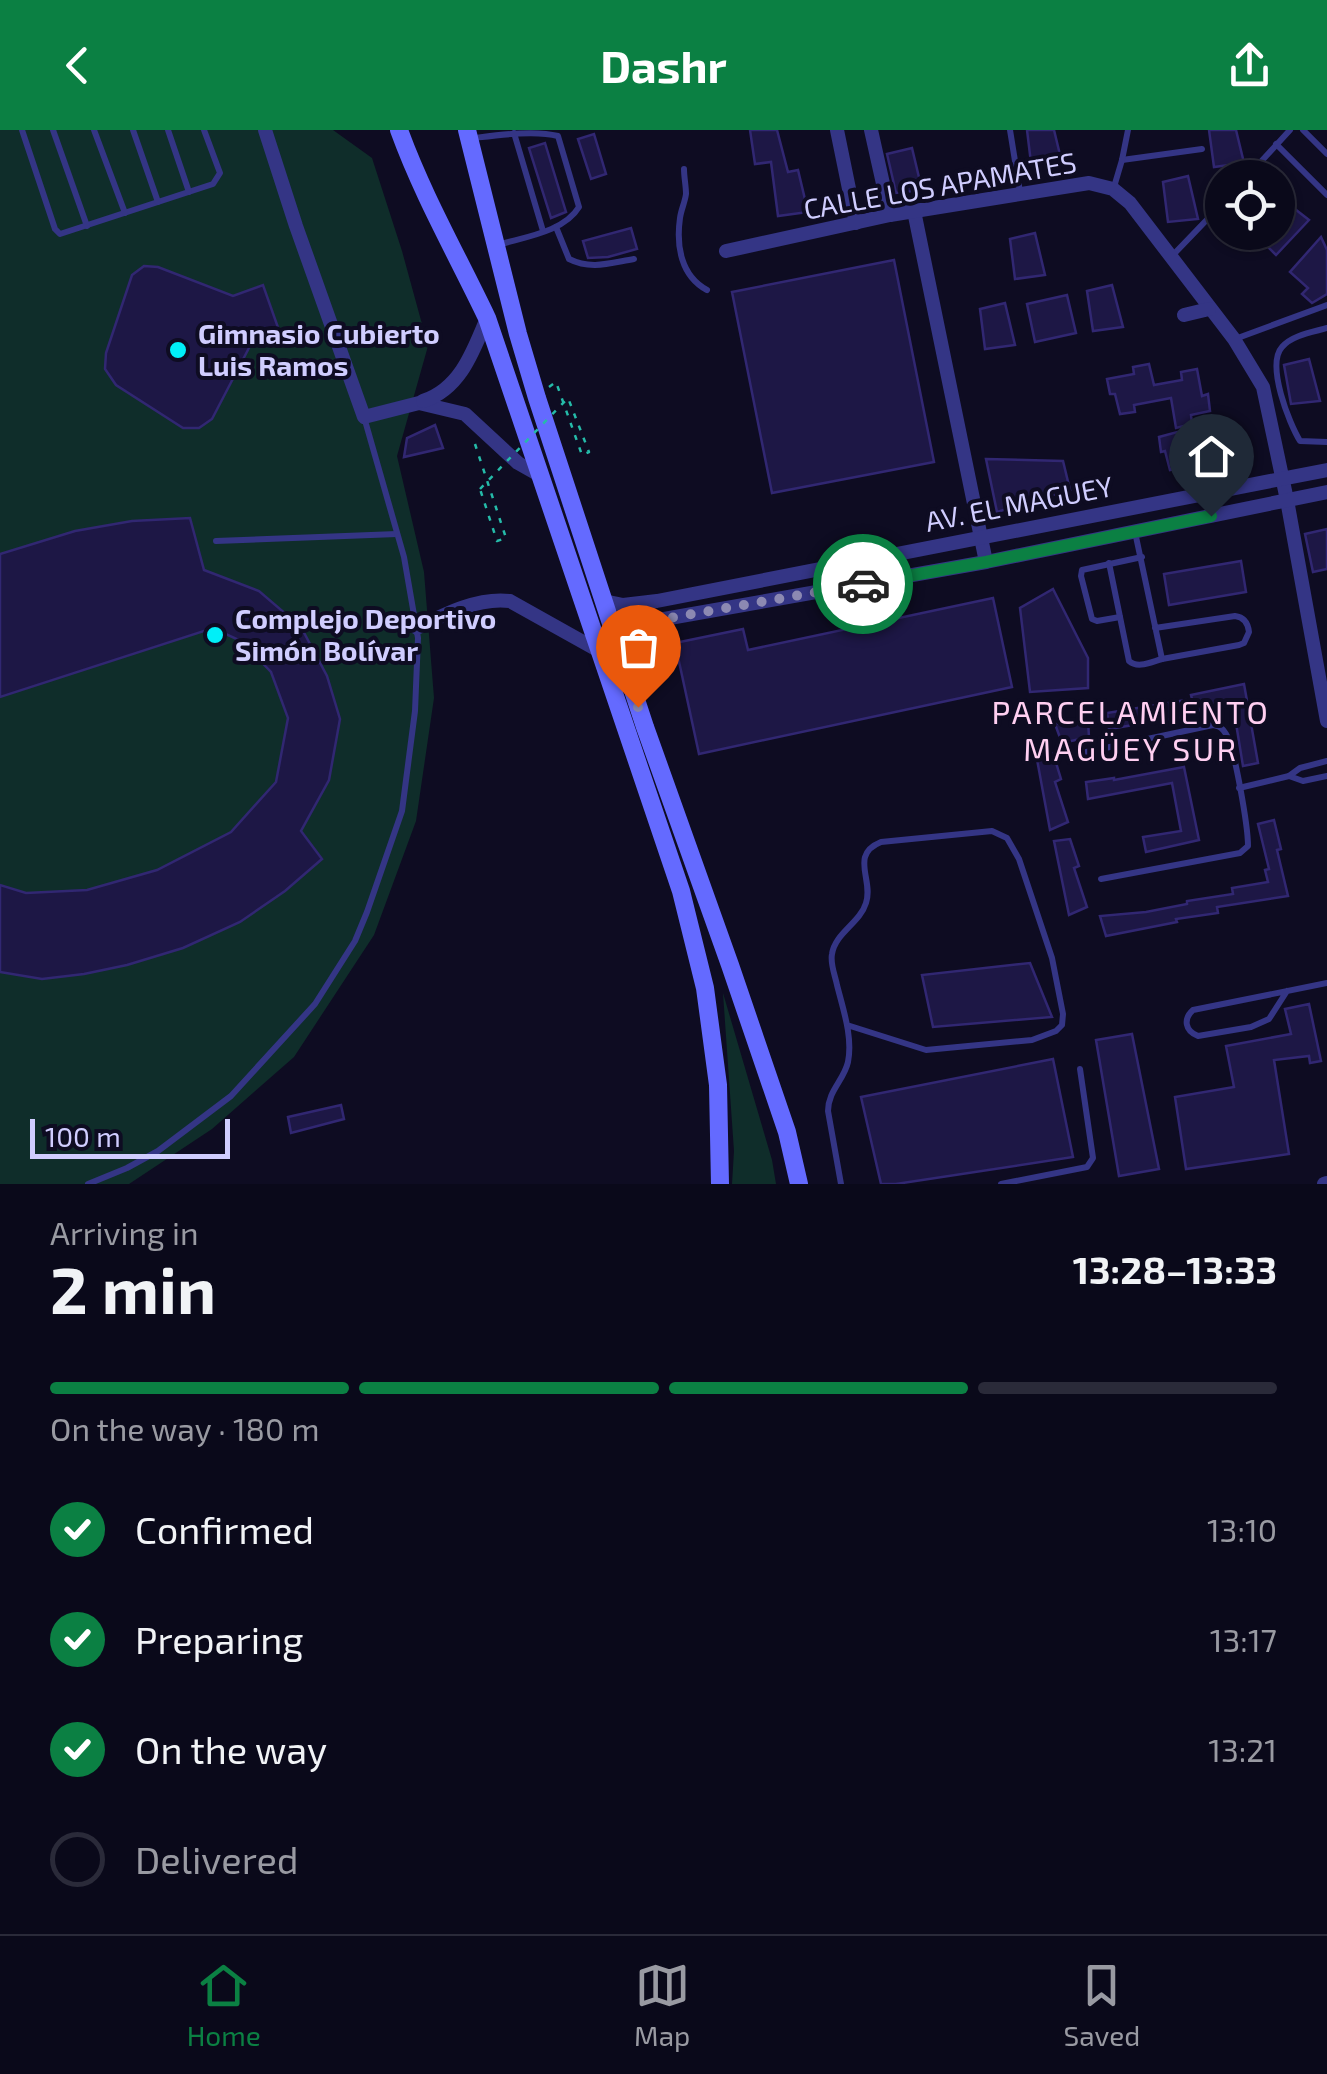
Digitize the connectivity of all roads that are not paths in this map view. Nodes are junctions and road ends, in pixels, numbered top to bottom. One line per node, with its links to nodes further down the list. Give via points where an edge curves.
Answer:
1 (22, 130): 33 (lane, via 58,233)
2 (53, 130): 33 (lane)
3 (94, 130): 29 (lane)
4 (134, 130): 27 (lane)
5 (168, 130): 24 (lane)
6 (204, 130): 24 (lane, via 220,177)
7 (266, 130): 48 (street)
8 (399, 130): 44 (main road)
9 (837, 130): 32 (street)
10 (870, 130): 30 (street)
11 (1010, 130): 25 (lane)
12 (1128, 130): 20 (lane)
13 (1290, 130): 17 (lane)
14 (1303, 130): 19 (lane)
15 (514, 133): 16 (lane); 34 (lane, via 558,136 579,207); 35 (lane)
16 (468, 134): 36 (main road)
17 (1276, 144): 21 (lane); 26 (lane)
18 (1202, 149): 20 (lane)
19 (1327, 154)
20 (1122, 160): 23 (lane)
21 (1262, 160)
22 (684, 169): 40 (lane, via 683,266)
23 (1113, 189): 25 (street, CALLE LOS APAMATES, via 1089,183); 38 (street, CALLE LOS APAMATES)
24 (189, 192): 27 (lane)
25 (1020, 192): 28 (street, CALLE LOS APAMATES)
26 (1327, 195)
27 (158, 202): 29 (lane)
28 (914, 211): 30 (street, CALLE LOS APAMATES); 57 (street, via 958,399)
29 (125, 214): 33 (lane)
30 (890, 214): 32 (street, CALLE LOS APAMATES)
31 (1205, 222): 38 (lane)
32 (856, 223): 37 (street, CALLE LOS APAMATES)
33 (87, 226)
34 (556, 227): 35 (lane); 39 (lane, via 569,259 578,264)
35 (544, 231): 36 (lane)
36 (497, 246): 64 (main road, via 537,398)
37 (726, 252)
38 (1170, 258): 42 (street, CALLE LOS APAMATES)
39 (634, 259)
40 (707, 290)
41 (1327, 305): 46 (lane)
42 (1209, 309): 43 (street); 46 (street, CALLE LOS APAMATES)
43 (1184, 315)
44 (487, 318): 47 (street, via 452,384); 51 (main road)
45 (1327, 328): 49 (lane, via 1288,342 1277,353 1276,368 1300,442)
46 (1234, 339): 52 (street, CALLE LOS APAMATES, via 1263,387)
47 (418, 403): 48 (street); 51 (street, via 465,414)
48 (364, 418): 56 (lane)
49 (1327, 442)
50 (1327, 470): 52 (street, AV. EL MAGUEY)
51 (541, 476): 69 (main road)
52 (1282, 479): 54 (street, CALLE LOS APAMATES); 57 (street, AV. EL MAGUEY)
53 (1327, 492): 54 (street, AV. EL MAGUEY)
54 (1287, 500): 55 (street, AV. EL MAGUEY); 68 (street, CALLE LOS APAMATES)
55 (1135, 532): 59 (lane); 60 (street, AV. EL MAGUEY)
56 (397, 534): 58 (lane); 66 (lane)
57 (981, 538): 60 (street); 62 (street, AV. EL MAGUEY)
58 (216, 541)
59 (1142, 557): 61 (lane); 67 (lane)
60 (986, 562): 63 (street, AV. EL MAGUEY)
61 (1109, 564): 65 (lane); 65 (lane, via 1085,568 1081,576 1092,619)
62 (832, 566): 63 (lane); 64 (street, AV. EL MAGUEY, via 657,600)
63 (836, 588): 69 (street, AV. EL MAGUEY, via 647,622)
64 (604, 601): 69 (main road)
65 (1120, 617): 70 (lane, via 1129,661)
66 (416, 628): 69 (street, via 446,614 510,601); 82 (lane, via 415,710 402,811 355,940 314,1004 231,1096 158,1150)
67 (1155, 628): 70 (lane); 70 (lane, via 1235,616 1248,627 1239,645)
68 (1320, 649): 71 (street, CALLE LOS APAMATES)
69 (611, 651): 83 (main road, via 705,988 718,1086); 84 (main road, via 730,965)
70 (1162, 659)
71 (1327, 721)
72 (1077, 754): 76 (lane, via 1213,725 1227,735)
73 (1327, 761): 74 (lane)
74 (1289, 776): 75 (lane); 76 (lane)
75 (1327, 776)
76 (1240, 788): 77 (lane, via 1248,836 1240,852)
77 (1101, 879)
78 (1327, 983): 79 (lane)
79 (1287, 991): 79 (lane, via 1192,1010 1187,1027 1198,1036 1250,1028 1269,1019)
80 (847, 1025): 80 (lane, via 832,952 866,904 867,851 881,842 992,831 1007,838 1052,958 1062,1024 1032,1040 926,1050); 85 (lane, via 847,1067 828,1100)
81 (1080, 1070): 86 (lane, via 1093,1158 1088,1166)
82 (88, 1184)
83 (720, 1184)
84 (799, 1184)
85 (841, 1184)
86 (1001, 1184)

